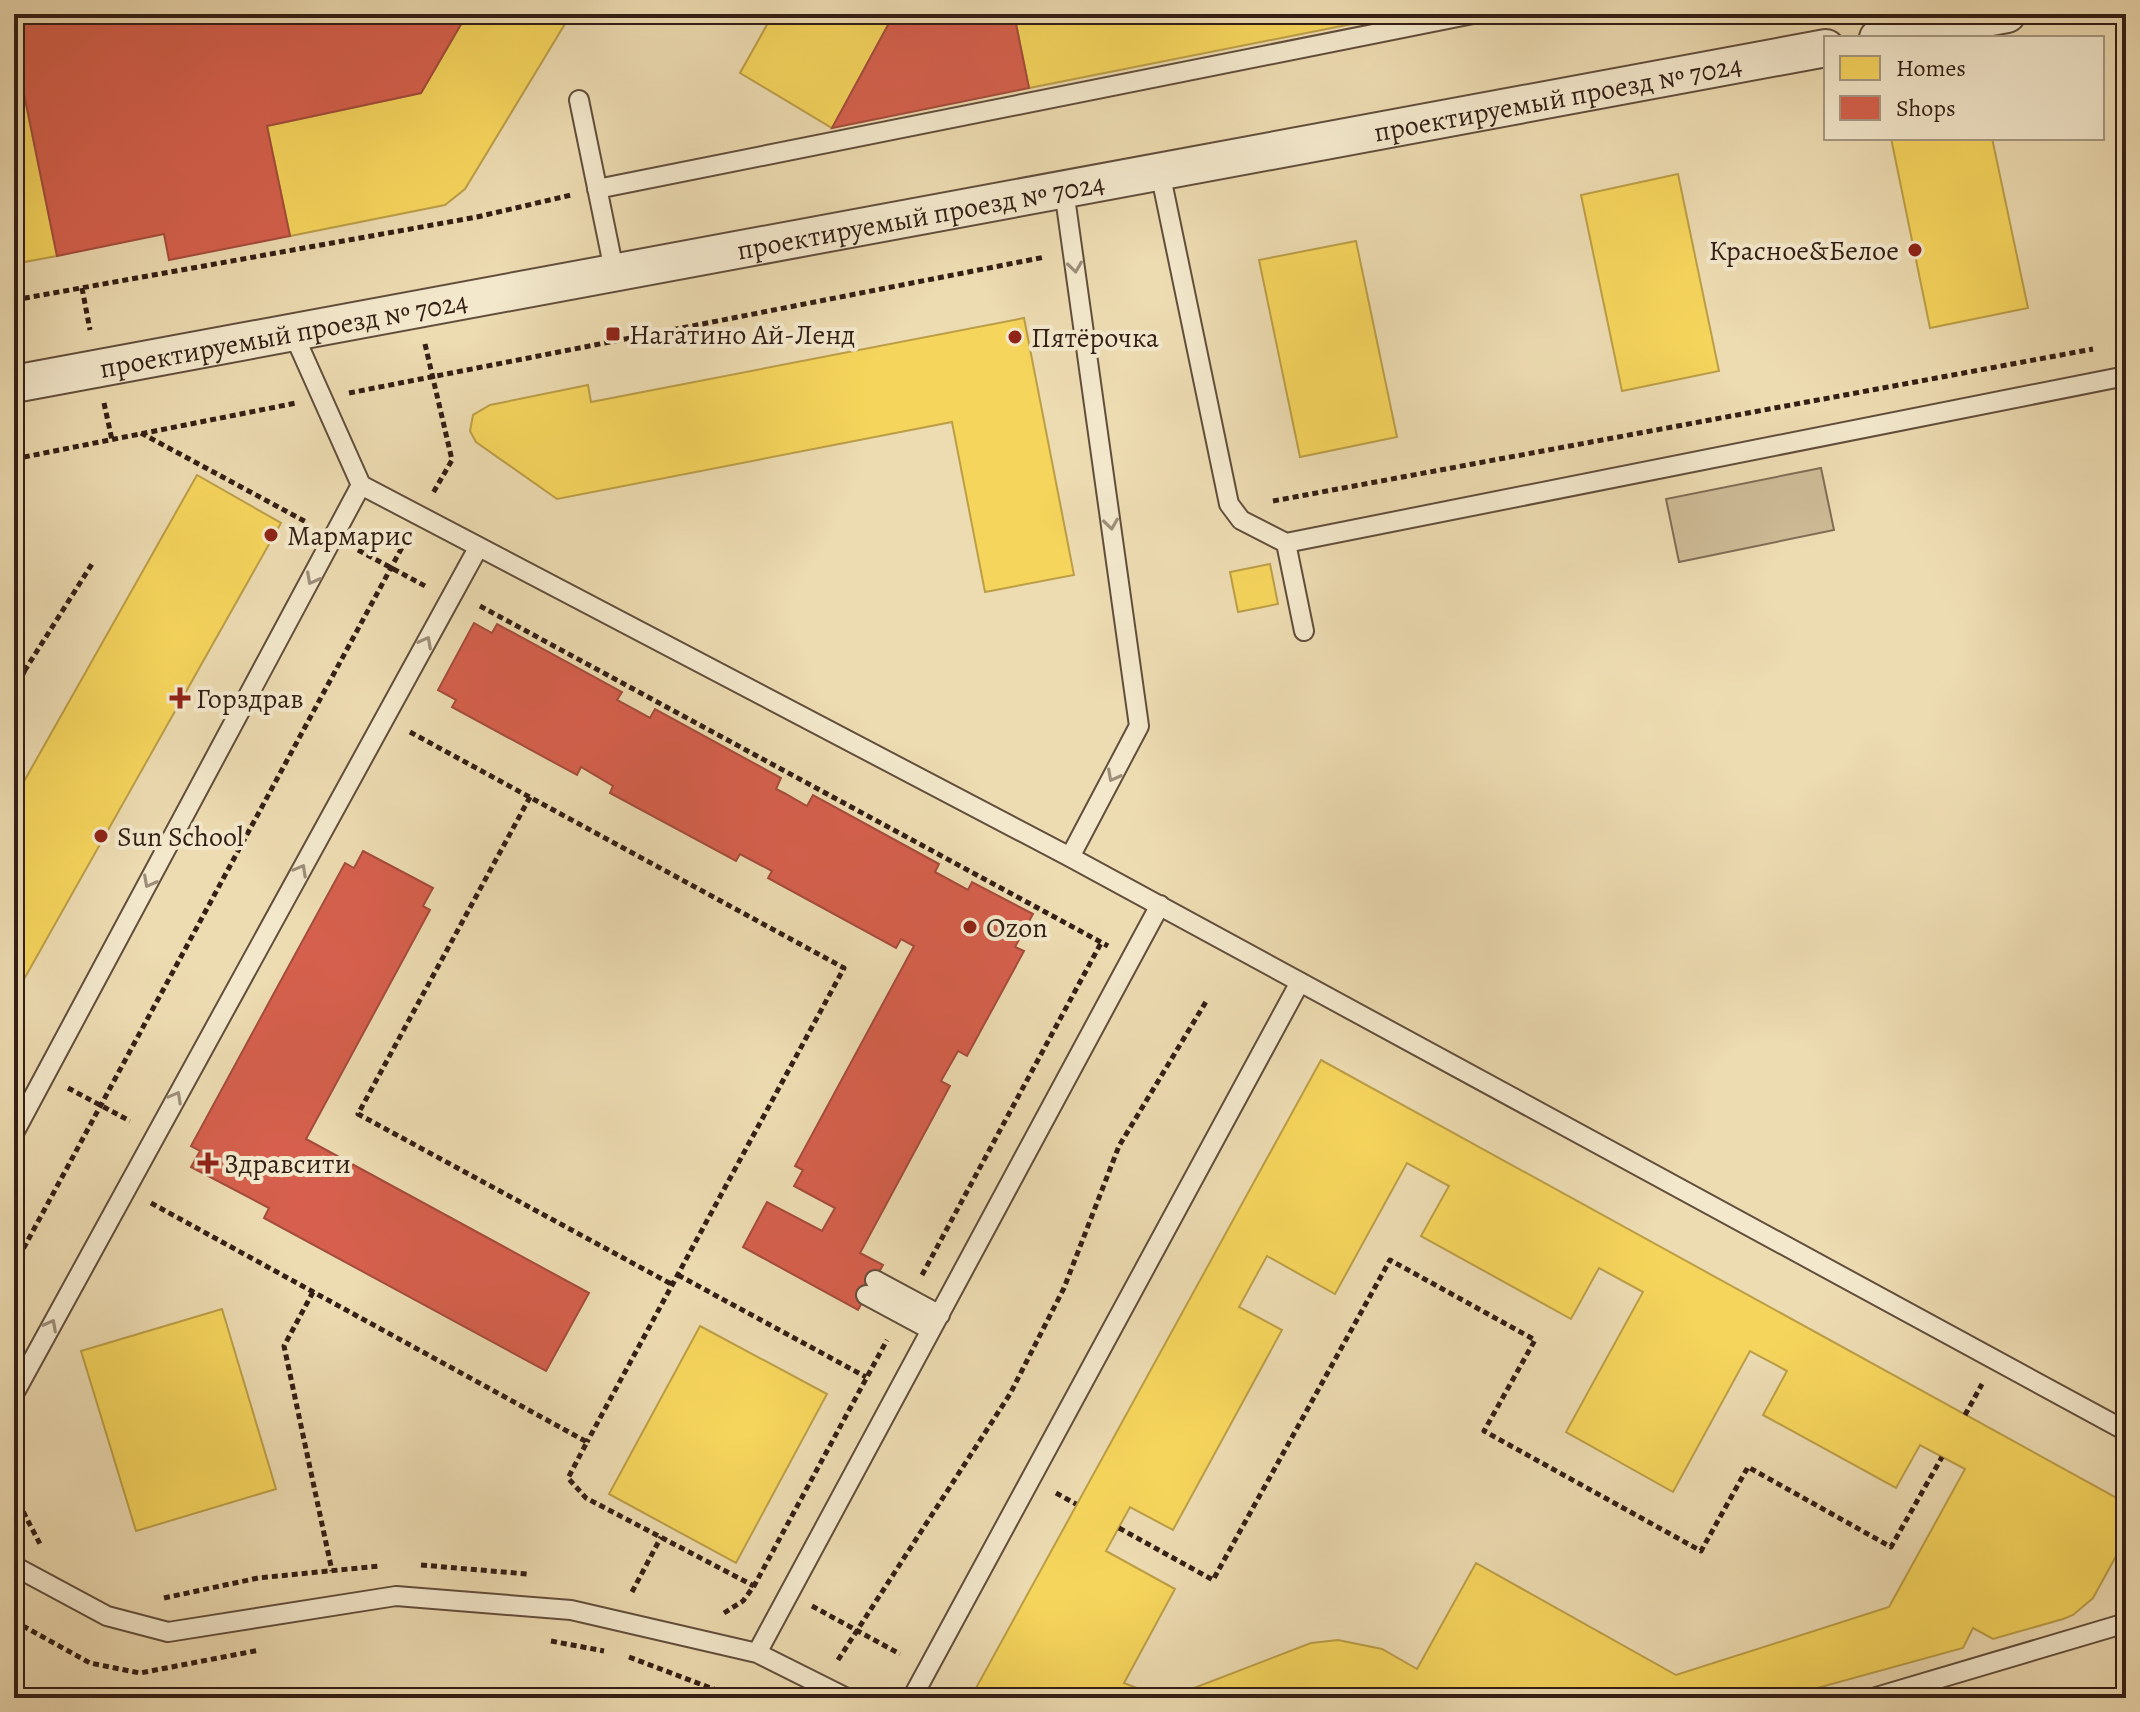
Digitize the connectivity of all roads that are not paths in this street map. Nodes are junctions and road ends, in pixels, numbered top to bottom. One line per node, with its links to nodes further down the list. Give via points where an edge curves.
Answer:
1 (1473, 14): 7 (lane)
2 (2007, 14): 3 (street)
3 (1884, 29)
4 (1824, 48): 6 (street, проектируемый проезд № 7024)
5 (579, 100): 7 (lane)
6 (1160, 172): 8 (street, проектируемый проезд № 7024); 14 (lane, via 1229,504 1241,520)
7 (597, 189): 9 (lane)
8 (1064, 190): 9 (street, проектируемый проезд № 7024); 17 (lane, one-way to 17, via 1139,726)
9 (615, 275): 10 (street, проектируемый проезд № 7024)
10 (294, 335): 12 (street, проектируемый проезд № 7024); 13 (lane)
11 (2126, 376): 14 (lane)
12 (14, 384)
13 (361, 485): 15 (lane); 20 (lane, one-way to 20)
14 (1286, 543): 16 (lane)
15 (478, 548): 17 (lane); 23 (lane, one-way to 15)
16 (1304, 631)
17 (1070, 857): 18 (lane)
18 (1160, 905): 19 (lane); 22 (lane)
19 (1300, 982): 24 (lane); 29 (lane)
20 (14, 1133)
21 (871, 1287): 22 (lane)
22 (936, 1322): 27 (lane)
23 (14, 1394)
24 (2126, 1431)
25 (14, 1566): 27 (lane, via 107,1616 168,1632 396,1596 571,1610)
26 (2126, 1623): 30 (lane)
27 (757, 1653): 28 (lane)
28 (847, 1698)
29 (912, 1698)
30 (1873, 1698)

